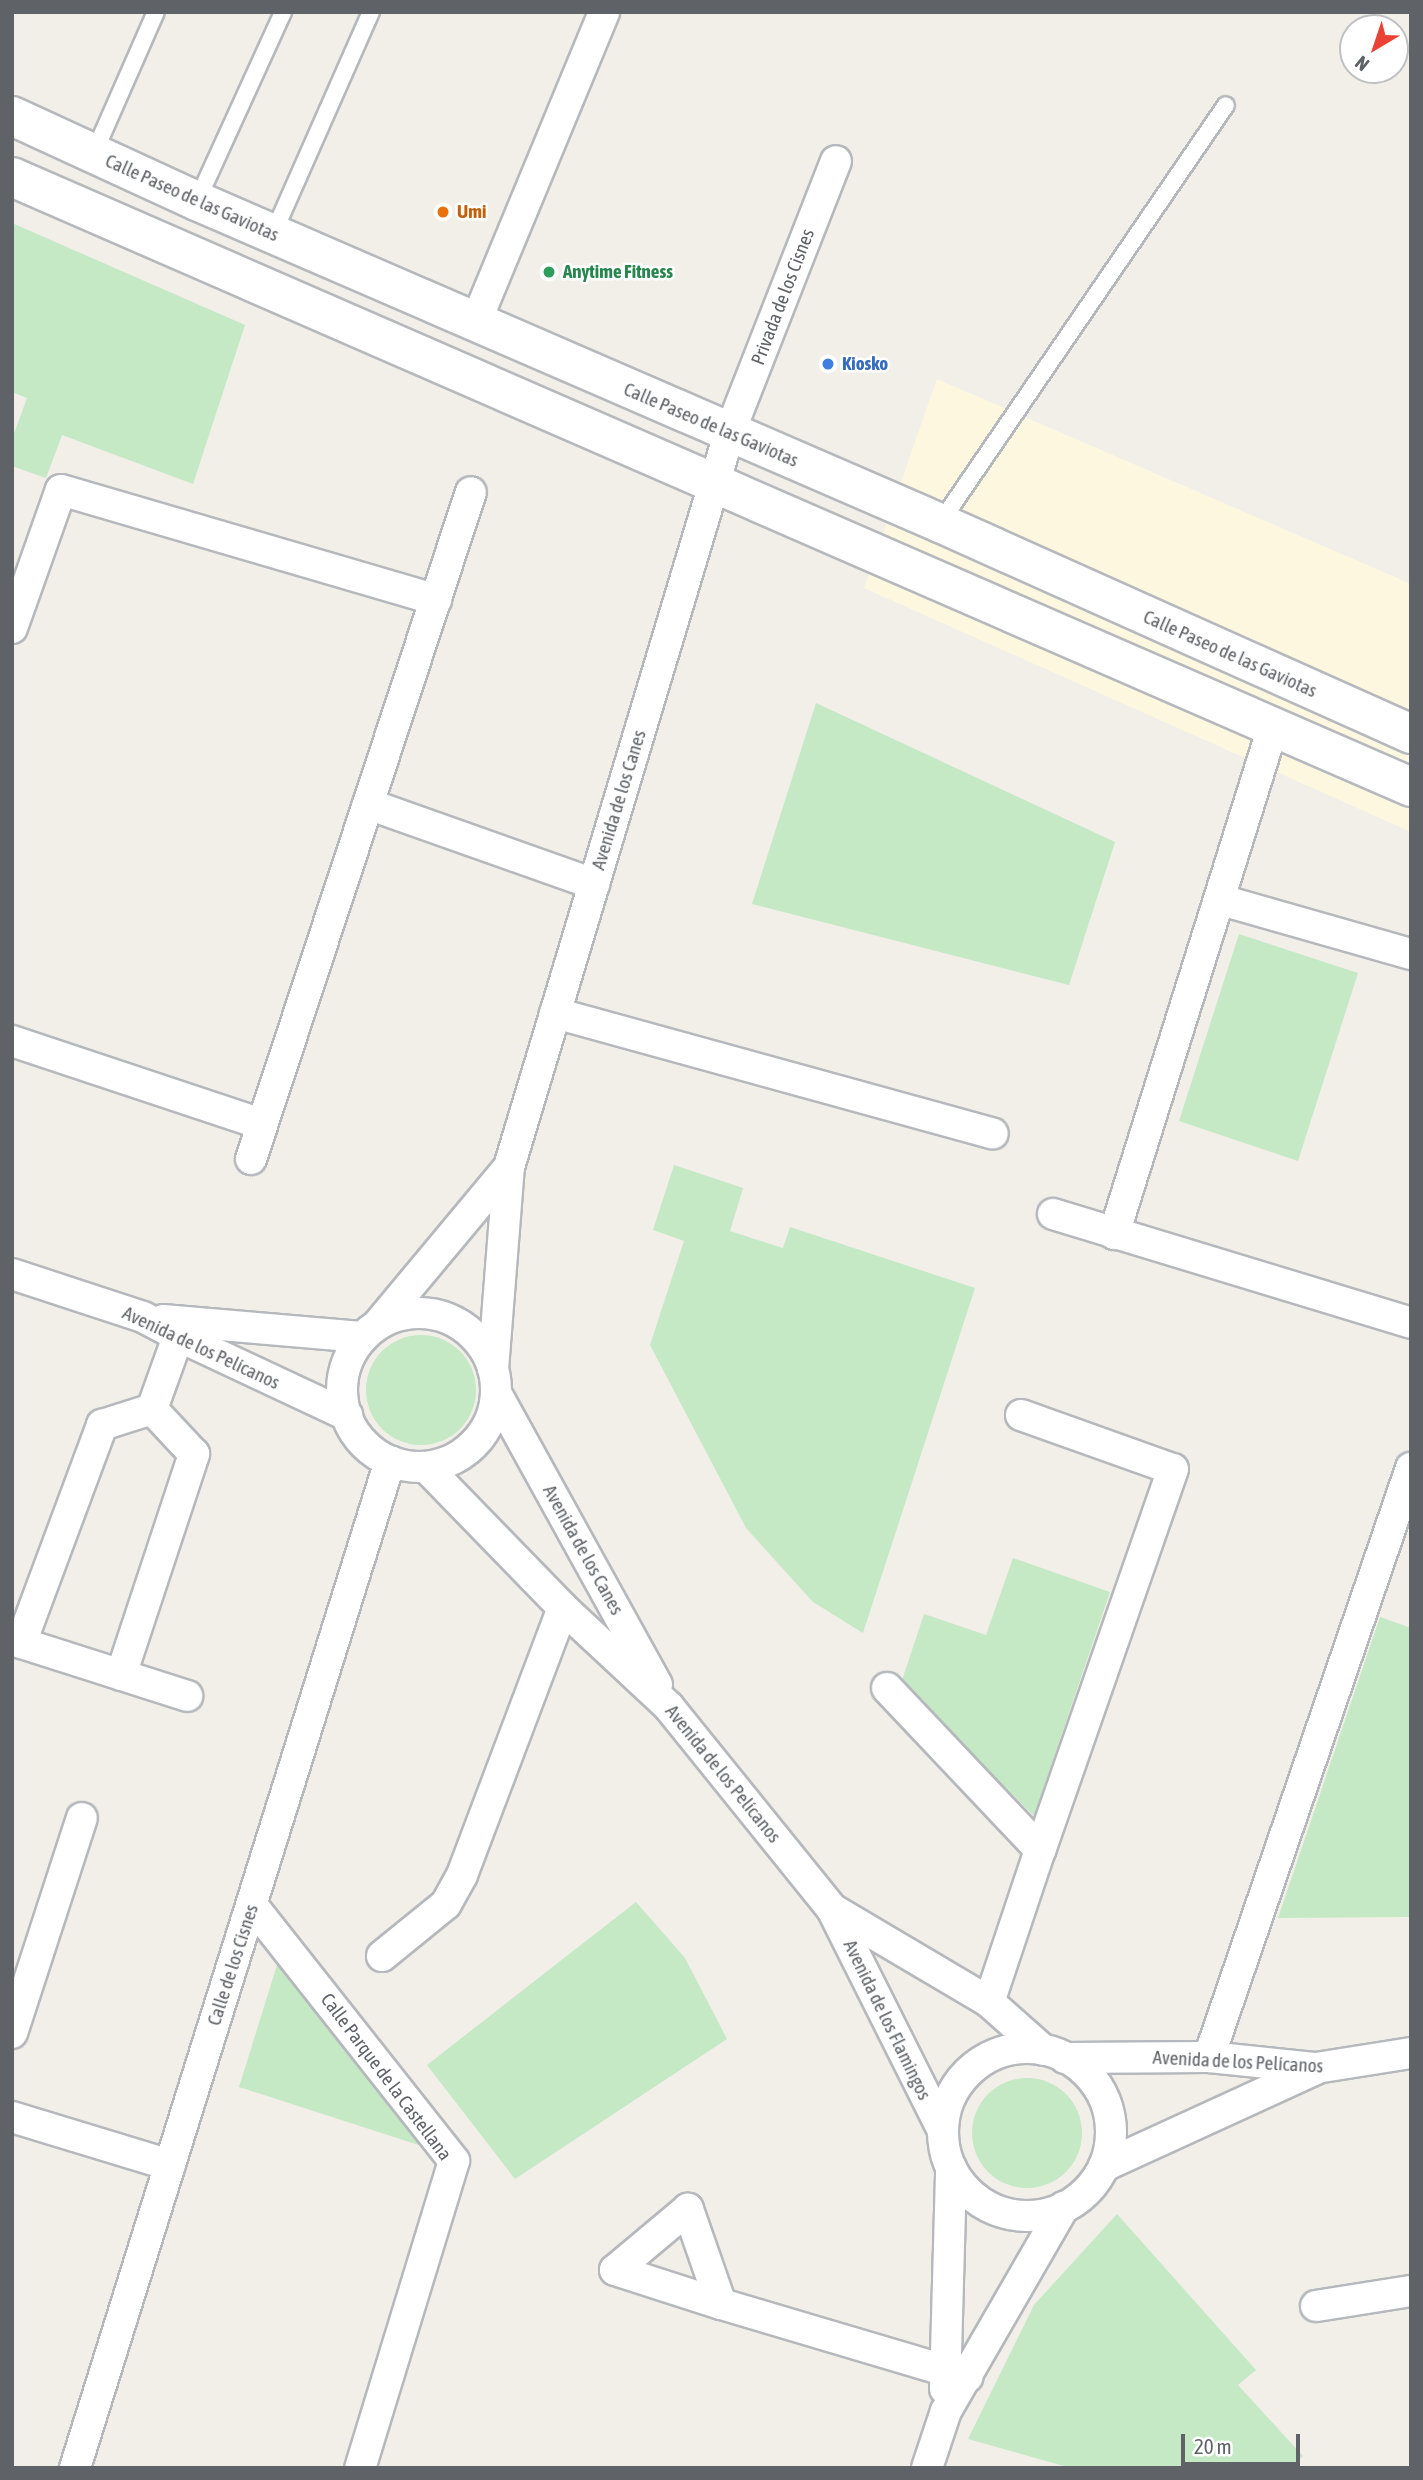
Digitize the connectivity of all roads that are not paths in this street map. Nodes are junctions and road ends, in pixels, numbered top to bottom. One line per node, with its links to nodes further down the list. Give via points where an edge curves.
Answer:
1 (156, 12): 7 (lane)
2 (282, 12): 10 (lane)
3 (371, 12): 11 (lane)
4 (604, 12): 12 (street)
5 (1226, 105): 16 (lane)
6 (12, 116): 7 (main road, Calle Paseo de las Gaviotas)
7 (94, 153): 10 (main road, Calle Paseo de las Gaviotas)
8 (836, 161): 13 (street, Privada de los Cisnes)
9 (12, 177): 14 (main road)
10 (197, 201): 11 (main road, Calle Paseo de las Gaviotas)
11 (273, 234): 12 (main road, Calle Paseo de las Gaviotas)
12 (475, 324): 13 (main road, Calle Paseo de las Gaviotas)
13 (729, 433): 14 (street, Avenida de los Canes); 16 (main road, Calle Paseo de las Gaviotas)
14 (714, 483): 19 (main road); 23 (street, Avenida de los Canes)
15 (471, 492): 17 (street)
16 (940, 523): 20 (main road, Calle Paseo de las Gaviotas)
17 (436, 600): 18 (street, via 61,490); 22 (street)
18 (12, 628)
19 (1273, 727): 21 (main road); 24 (street)
20 (1411, 734)
21 (1411, 787)
22 (368, 804): 23 (street); 28 (street)
23 (594, 884): 26 (street, Avenida de los Canes)
24 (1221, 900): 25 (street); 33 (street)
25 (1411, 954)
26 (555, 1013): 29 (street); 31 (street, Avenida de los Canes)
27 (12, 1041): 28 (street)
28 (262, 1124): 30 (street)
29 (993, 1134)
30 (251, 1159)
31 (509, 1167): 37 (street, Avenida de los Canes); 38 (street, Avenida de los Canes)
32 (1053, 1214): 33 (street)
33 (1114, 1234): 35 (street)
34 (12, 1274): 36 (street, Avenida de los Pelícanos)
35 (1411, 1324)
36 (180, 1330): 37 (street); 39 (street); 40 (street, Avenida de los Pelícanos)
37 (370, 1330): 38 (street, via 401,1314 425,1313 448,1319 476,1339); 40 (street, via 344,1370 341,1388)
38 (495, 1381): 43 (street, via 486,1428 475,1443 444,1463); 50 (street, Avenida de los Canes)
39 (152, 1409): 46 (street, via 102,1425); 47 (street, via 194,1454)
40 (347, 1415): 42 (street, via 368,1446)
41 (1021, 1415): 52 (street, via 1173,1469)
42 (390, 1461): 43 (street); 53 (street, Calle de los Cisnes)
43 (426, 1467): 45 (street, Avenida de los Pelícanos)
44 (1411, 1468): 60 (street)
45 (563, 1608): 50 (street, Avenida de los Pelícanos); 55 (street, via 462,1875 446,1904)
46 (17, 1641): 47 (street)
47 (121, 1675): 49 (street)
48 (887, 1688): 52 (street)
49 (187, 1696)
50 (669, 1707): 54 (street, Avenida de los Pelícanos)
51 (82, 1818): 57 (street)
52 (1040, 1850): 56 (street)
53 (252, 1905): 64 (street, Calle de los Cisnes); 73 (street, Calle Parque de la Castellana, via 454,2161)
54 (832, 1909): 56 (street, Avenida de los Pelícanos); 63 (street, Avenida de los Flamingos)
55 (382, 1956)
56 (989, 2002): 59 (street, Avenida de los Pelícanos)
57 (12, 2033)
58 (1411, 2053): 61 (street, Avenida de los Pelícanos)
59 (1054, 2054): 60 (street, Avenida de los Pelícanos); 63 (street, via 1018,2049 994,2054 973,2066 946,2107); 65 (street, via 1086,2072 1101,2092 1111,2141)
60 (1209, 2057): 61 (street, Avenida de los Pelícanos)
61 (1316, 2068): 65 (street)
62 (12, 2117): 64 (street)
63 (943, 2131): 66 (street)
64 (170, 2165): 72 (street, Calle de los Cisnes)
65 (1104, 2165): 67 (street, via 1081,2197)
66 (951, 2168): 67 (street, via 966,2190 988,2206 1012,2215 1039,2215); 71 (street)
67 (1064, 2207): 71 (street)
68 (1411, 2291): 70 (street)
69 (721, 2304): 71 (street)
70 (1316, 2306)
71 (956, 2374): 74 (street)
72 (75, 2468)
73 (360, 2468)
74 (927, 2468)

